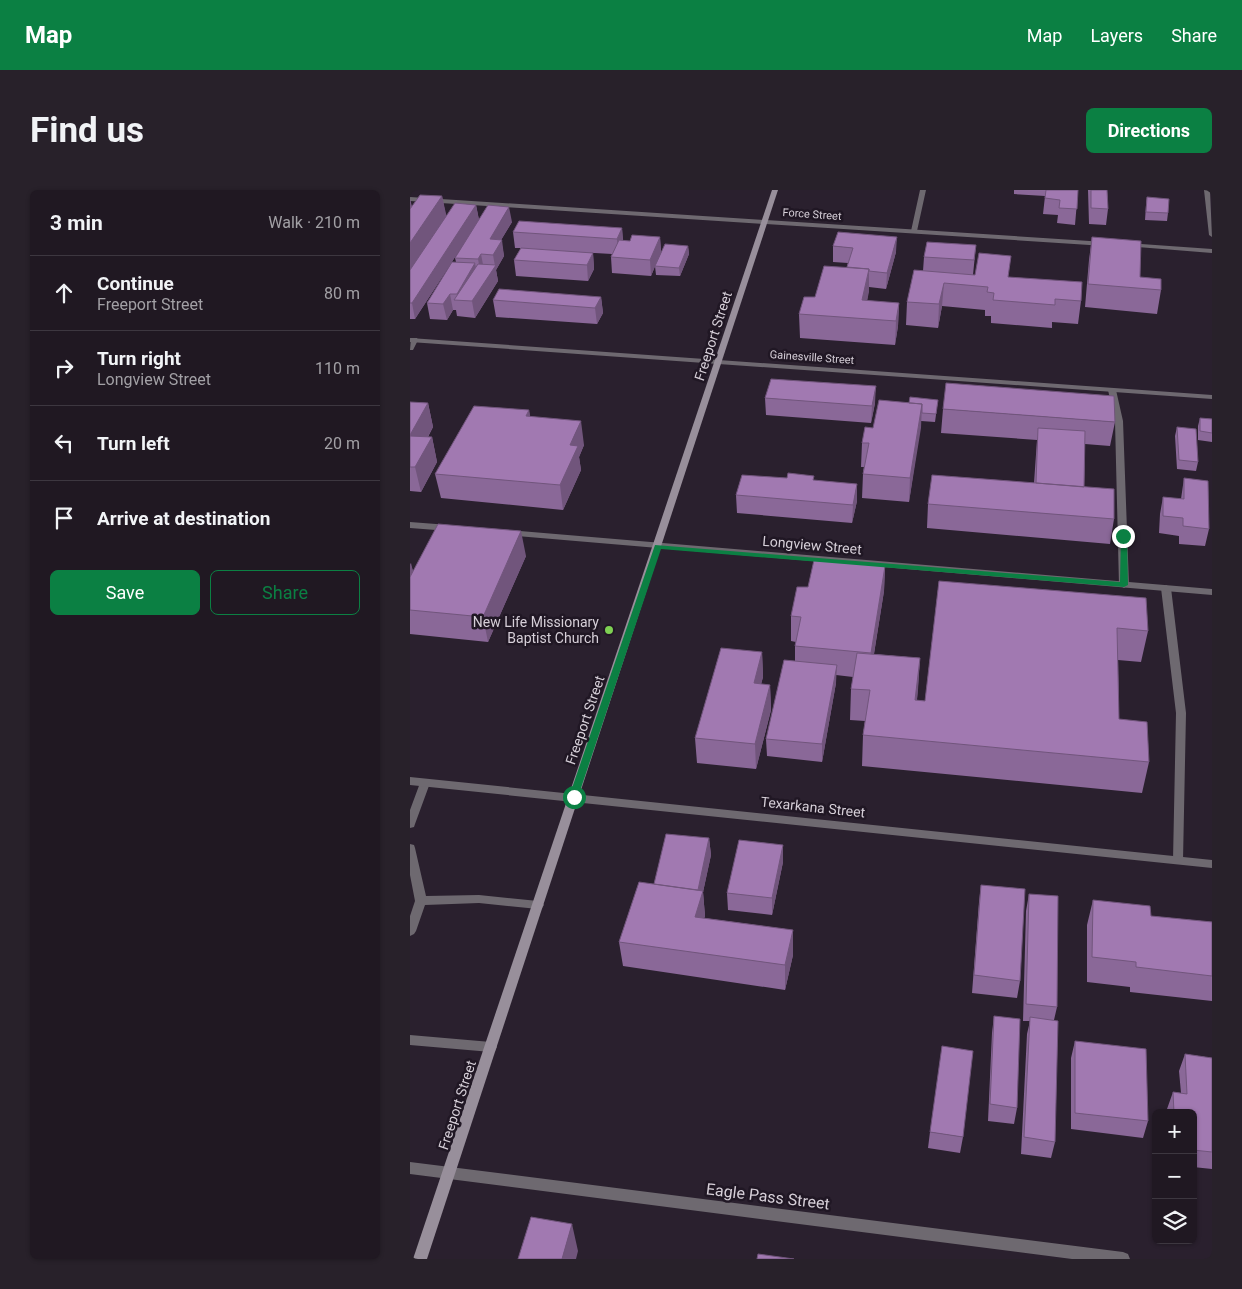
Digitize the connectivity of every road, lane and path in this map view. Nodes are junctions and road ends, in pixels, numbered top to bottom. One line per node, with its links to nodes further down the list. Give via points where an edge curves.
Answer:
1 (775, 190): 5 (main road, Freeport Street)
2 (923, 190): 6 (street)
3 (1207, 190): 7 (street)
4 (410, 199): 5 (street, Force Street)
5 (765, 221): 6 (street, Force Street); 12 (main road, Freeport Street)
6 (914, 231): 8 (street, Force Street)
7 (1212, 235)
8 (1113, 244)
9 (1123, 245): 10 (street)
10 (1212, 251)
11 (411, 343): 12 (street, Gainesville Street)
12 (719, 362): 13 (street, Gainesville Street); 18 (main road, Freeport Street)
13 (1112, 390): 14 (street, Gainesville Street); 19 (street, via 1119,421)
14 (1212, 397)
15 (410, 525): 16 (street)
16 (460, 529)
17 (499, 532): 18 (street, Longview Street)
18 (658, 546): 19 (street, Longview Street); 24 (main road, Freeport Street)
19 (1124, 585): 20 (street, Longview Street)
20 (1166, 588): 21 (street, Longview Street); 27 (street, via 1181,713)
21 (1212, 592)
22 (410, 781): 23 (street, Texarkana Street)
23 (425, 783): 24 (street, Texarkana Street); 25 (street)
24 (574, 797): 27 (street, Texarkana Street); 30 (main road, Freeport Street)
25 (410, 824)
26 (410, 848): 29 (street)
27 (1178, 860): 28 (street, Texarkana Street)
28 (1212, 864)
29 (421, 901): 30 (street, via 479,899); 31 (street)
30 (538, 906): 33 (main road, Freeport Street)
31 (410, 931)
32 (410, 1040): 33 (street)
33 (490, 1046): 35 (main road, Freeport Street)
34 (410, 1168): 35 (street, Eagle Pass Street)
35 (449, 1173): 36 (main road, Freeport Street); 37 (street, Eagle Pass Street)
36 (420, 1259)
37 (1122, 1259)

